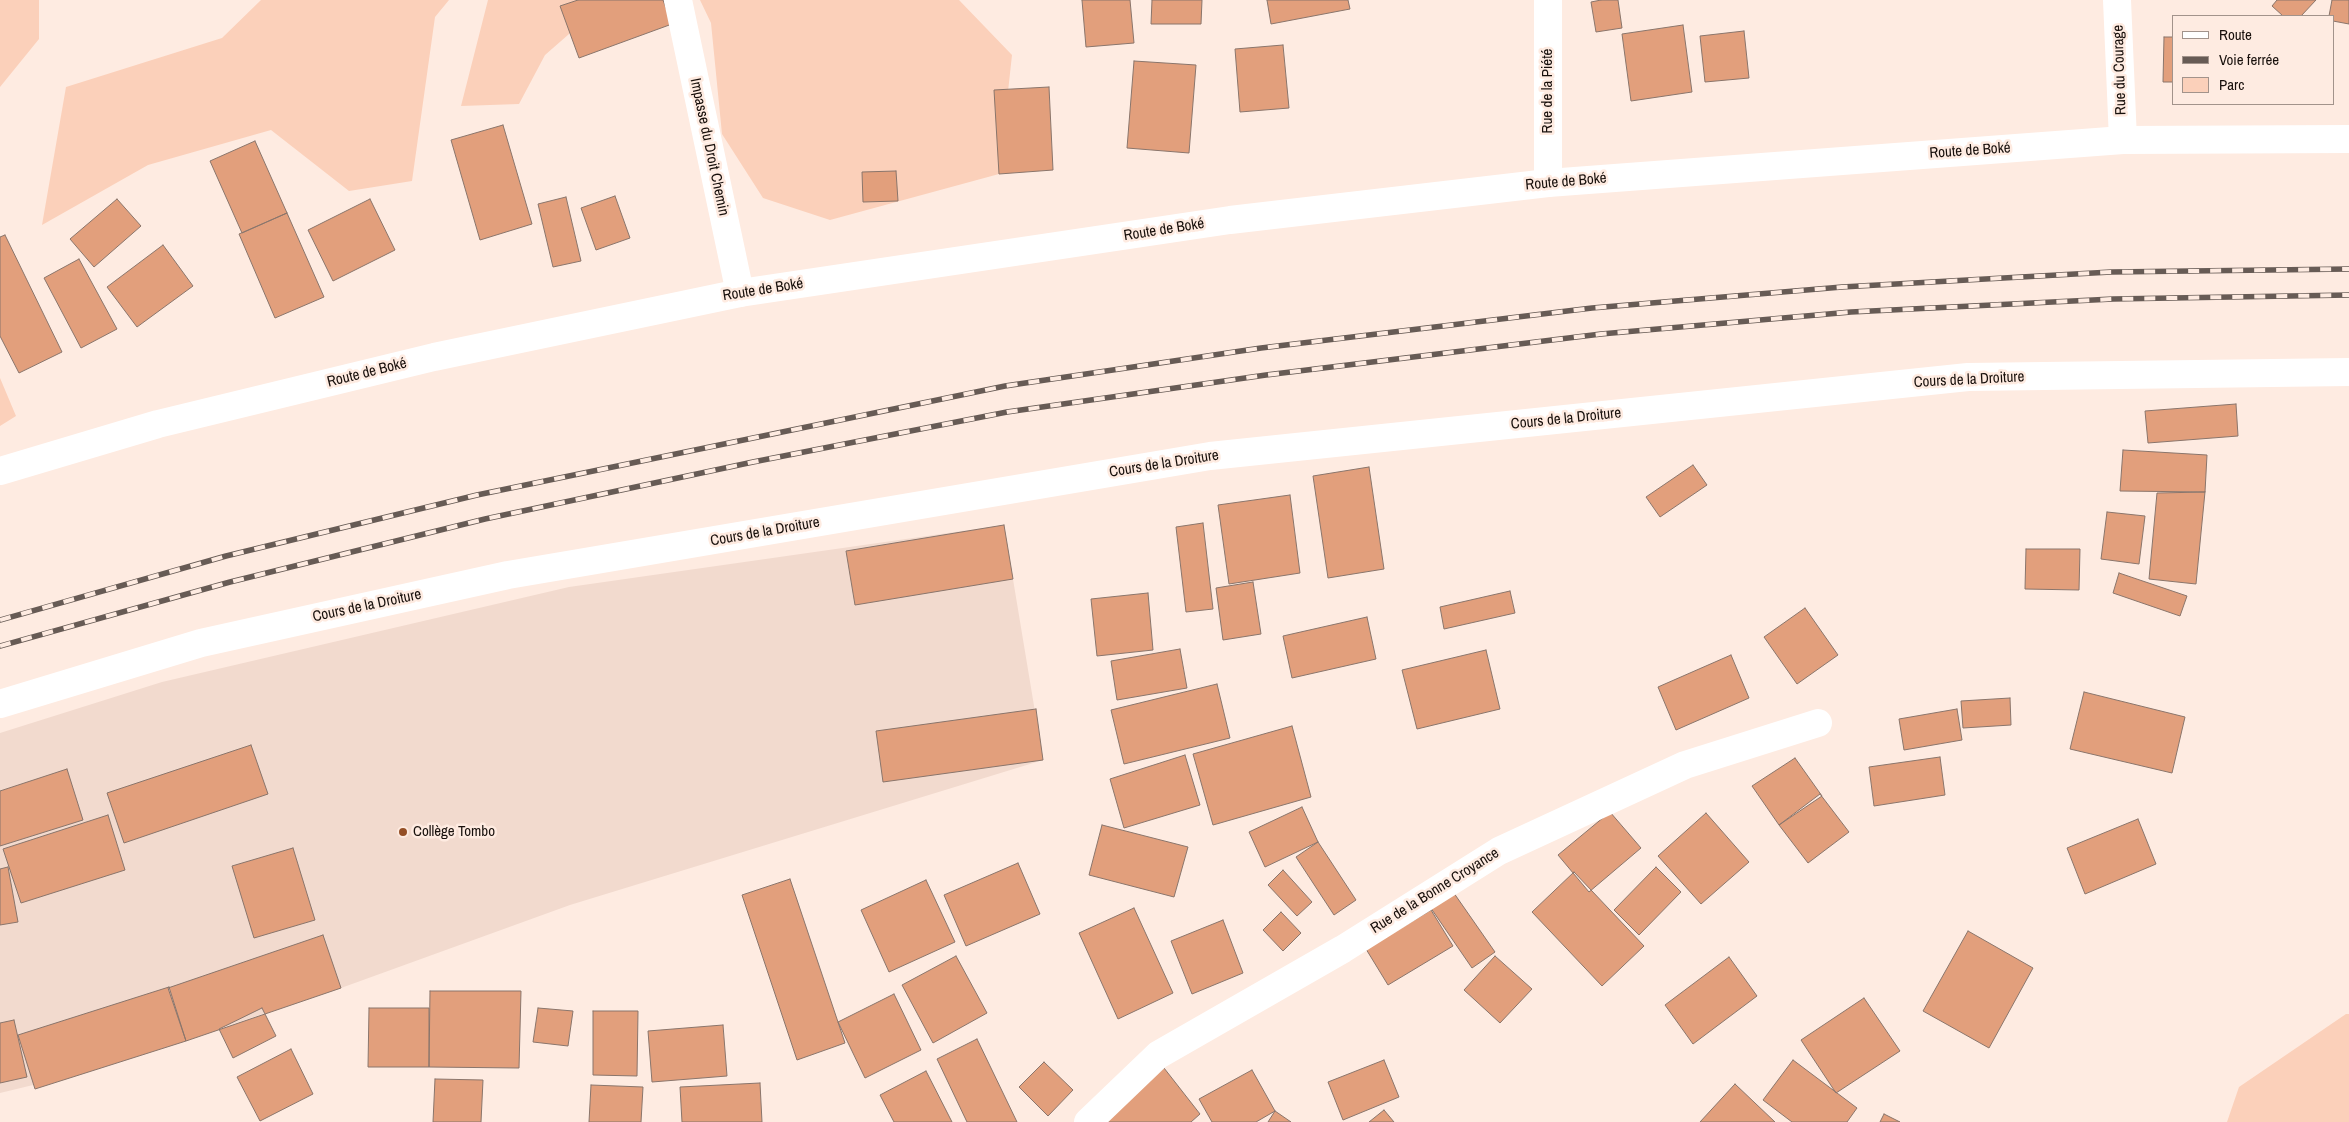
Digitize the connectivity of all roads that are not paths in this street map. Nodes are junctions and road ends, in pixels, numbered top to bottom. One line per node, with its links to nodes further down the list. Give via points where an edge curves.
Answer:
1 (678, 0): 7 (street, Impasse du Droit Chemin)
2 (1548, 0): 6 (street, Rue de la Piété)
3 (2117, 0): 5 (street, Rue du Courage)
4 (2349, 139): 5 (street, Route de Boké)
5 (2123, 140): 6 (street, Route de Boké)
6 (1548, 183): 7 (street, Route de Boké, via 1230,220)
7 (740, 293): 9 (street, Route de Boké, via 434,357 158,424)
8 (2349, 372): 10 (street, Cours de la Droiture, via 1968,377 1210,456 508,575 201,643)
9 (0, 471)
10 (0, 704)
11 (1818, 723): 12 (street, Rue de la Bonne Croyance, via 1685,765 1499,851 1343,949 1158,1055)
12 (1088, 1122)

